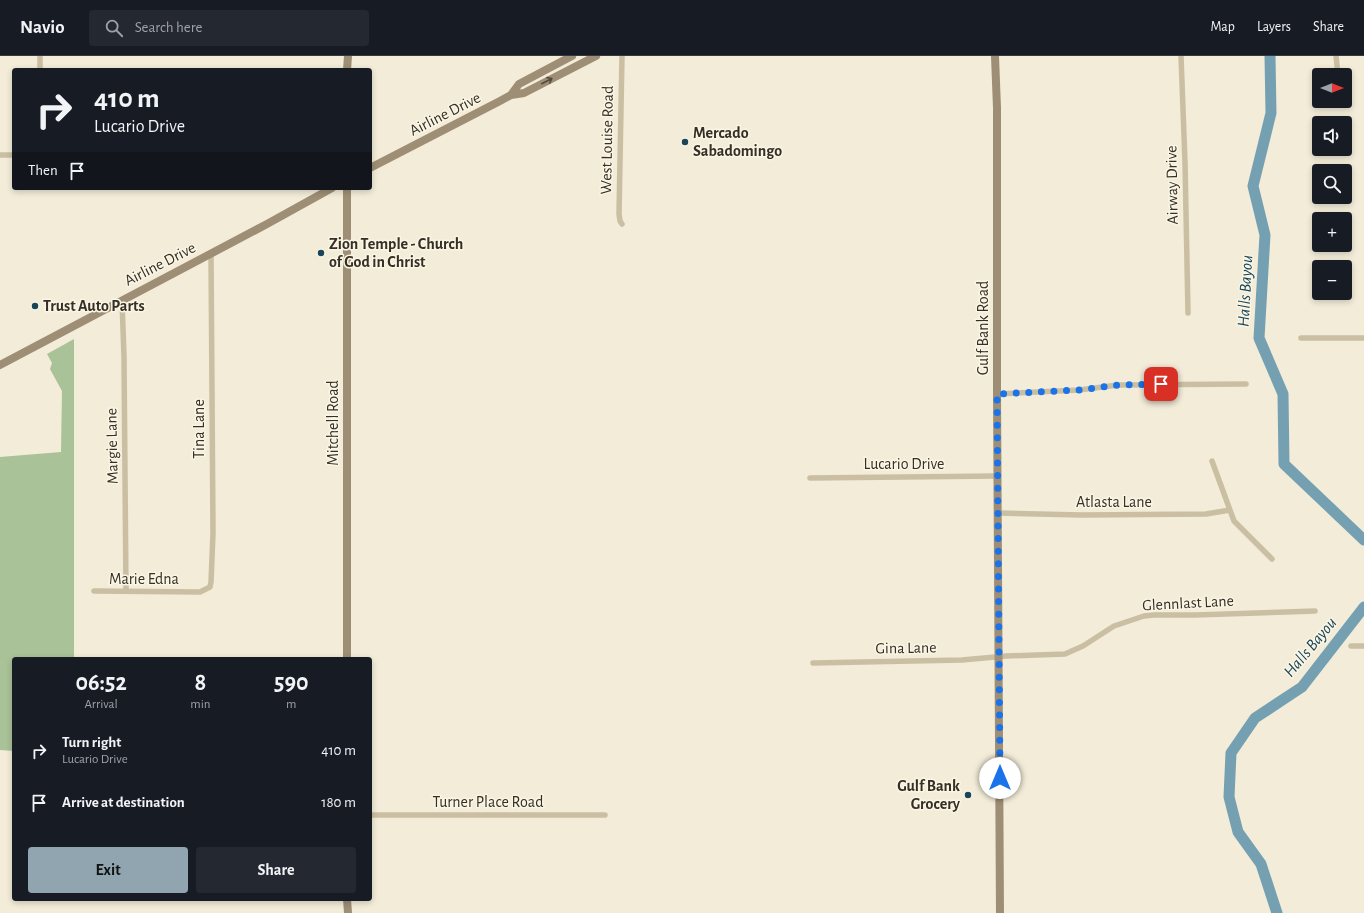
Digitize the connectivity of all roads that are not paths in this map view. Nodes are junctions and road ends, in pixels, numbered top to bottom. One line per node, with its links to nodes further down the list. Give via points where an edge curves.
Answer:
1 (40, 56): 9 (street)
2 (348, 56): 10 (main road)
3 (572, 56): 12 (main road, Airline Drive, via 519,84)
4 (596, 56): 12 (main road, Airline Drive, one-way to 4, via 524,93)
5 (622, 56): 18 (street, West Louise Road, via 619,214)
6 (995, 56): 26 (main road, Gulf Bank Road)
7 (1181, 56): 21 (street, Airway Drive)
8 (1336, 56): 11 (street)
9 (40, 68)
10 (348, 68)
11 (1337, 68)
12 (511, 94): 15 (main road, Airline Drive)
13 (0, 155): 14 (street)
14 (12, 155)
15 (372, 167)
16 (328, 190): 19 (main road, Airline Drive)
17 (347, 190): 39 (main road, Mitchell Road)
18 (622, 224)
19 (211, 253): 20 (main road, Airline Drive); 35 (street, Tina Lane, via 212,582 210,587)
20 (122, 300): 24 (main road, Airline Drive); 34 (street, Margie Lane)
21 (1188, 313)
22 (1301, 338): 23 (street)
23 (1364, 338)
24 (0, 365)
25 (1246, 384): 26 (street, via 1118,385 1079,390)
26 (997, 394): 28 (main road, Gulf Bank Road)
27 (1212, 462): 30 (street)
28 (997, 476): 29 (street, Lucario Drive); 31 (main road, Gulf Bank Road)
29 (810, 478)
30 (1230, 510): 31 (street, Atlasta Lane, via 1206,514); 32 (street, via 1234,521)
31 (998, 513): 40 (main road, Gulf Bank Road)
32 (1272, 560)
33 (94, 591): 34 (street, Marie Edna)
34 (126, 591): 35 (street, Marie Edna)
35 (194, 592)
36 (1315, 611): 40 (street, Glennlast Lane, via 1144,616 1114,626 1066,654)
37 (1351, 646): 38 (street)
38 (1364, 646)
39 (347, 657)
40 (999, 657): 41 (street, Gina Lane); 46 (main road, Gulf Bank Road)
41 (813, 663)
42 (372, 815): 43 (street, Turner Place Road)
43 (605, 815)
44 (348, 901): 45 (main road)
45 (348, 913)
46 (1000, 913)

